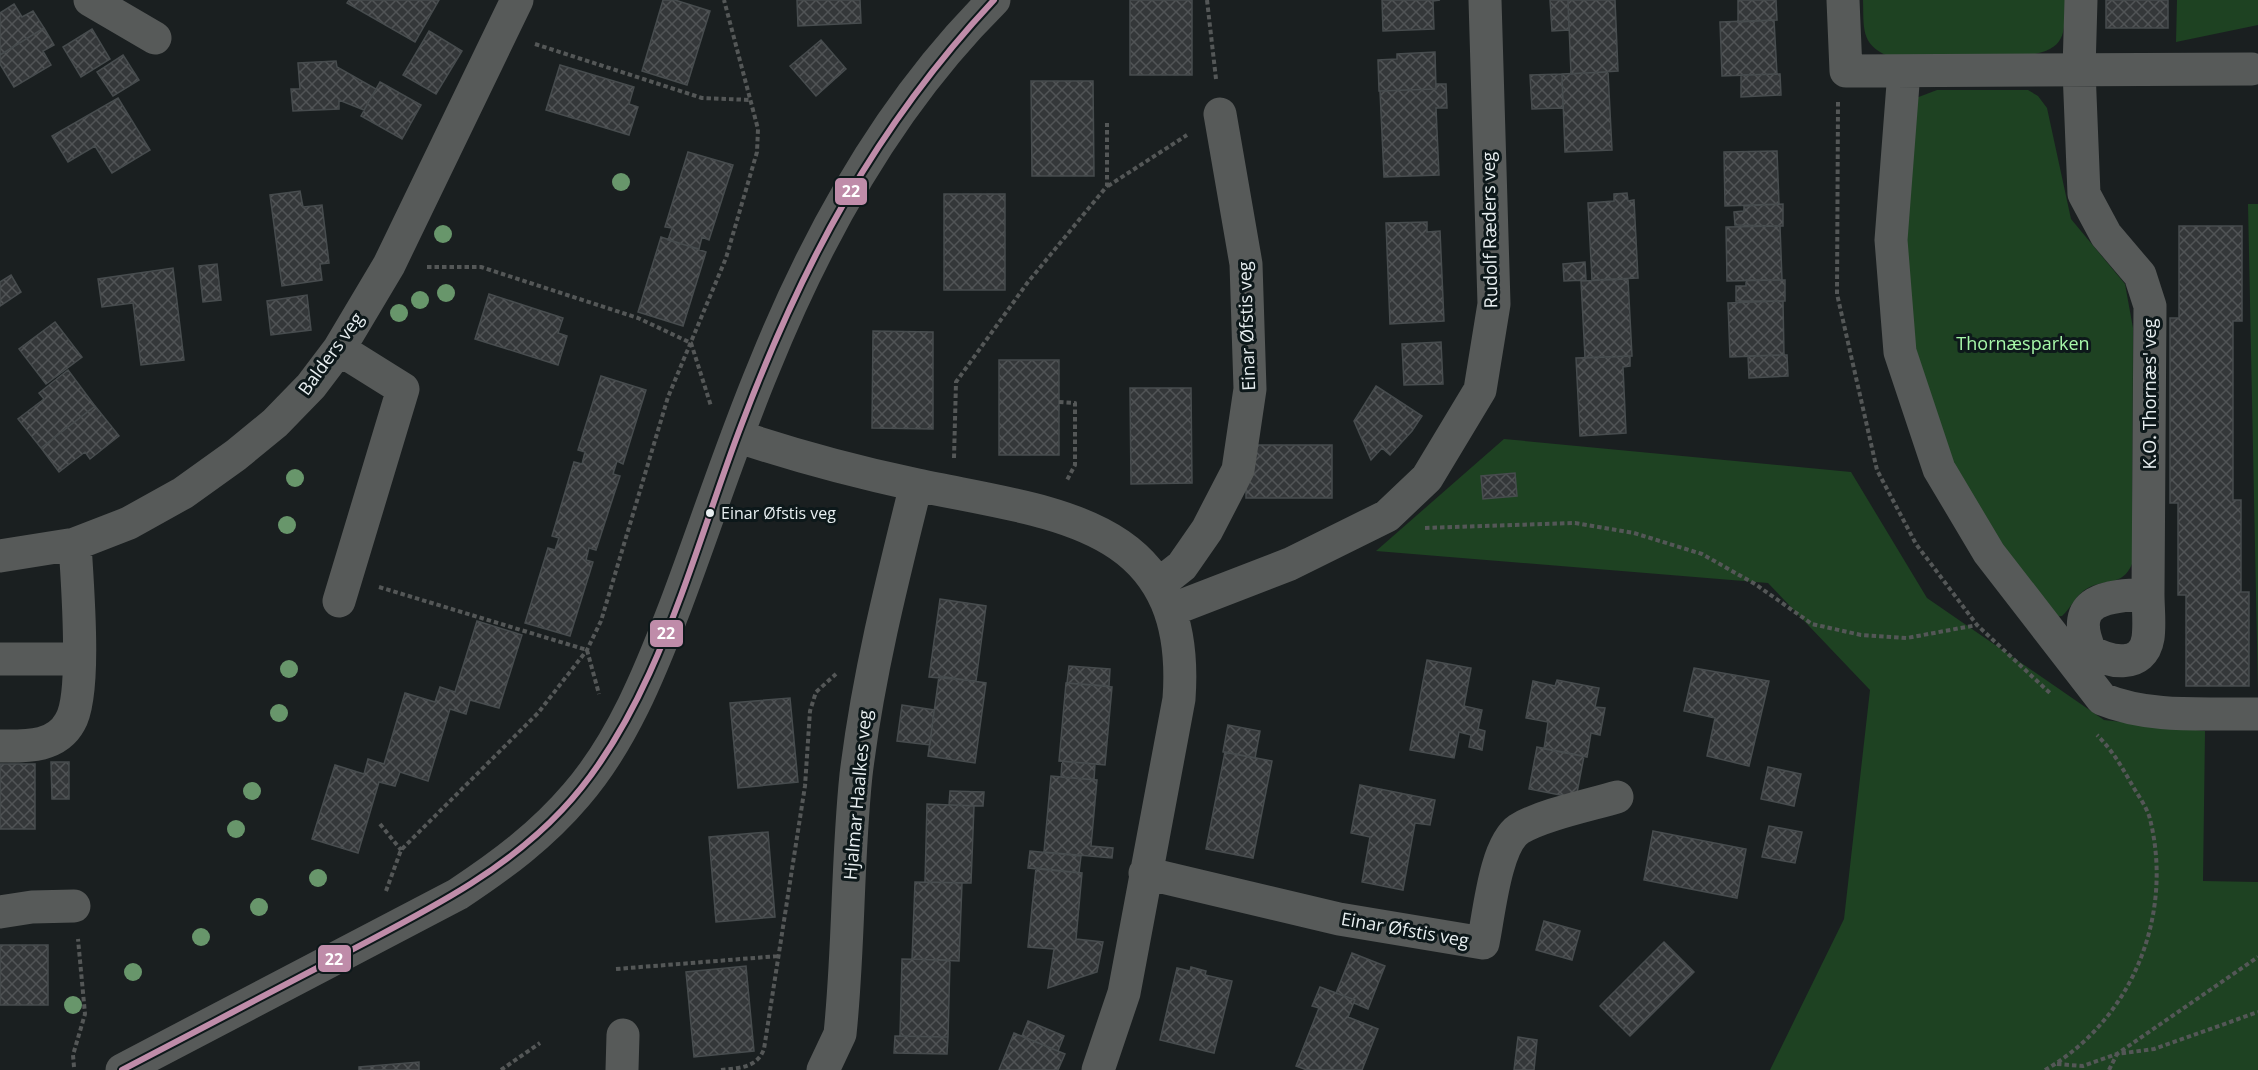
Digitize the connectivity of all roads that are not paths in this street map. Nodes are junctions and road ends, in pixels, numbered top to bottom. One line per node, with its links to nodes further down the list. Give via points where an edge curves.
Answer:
1 (90, 0): 7 (street)
2 (517, 0): 12 (street, Balders veg, via 389,265)
3 (1485, 0): 19 (street, Rudolf Ræders veg, via 1494,304 1480,390 1427,478 1387,516 1290,564)
4 (1843, 0): 10 (street, via 1846,71)
5 (2081, 0): 9 (street, K.O. Thornæs' veg)
6 (988, 2): 13 (street, via 920,86 854,181 805,270)
7 (155, 38)
8 (2252, 69): 9 (street)
9 (2079, 70): 10 (street); 18 (street, K.O. Thornæs' veg, via 2084,194 2106,235 2140,275 2150,306)
10 (1904, 71): 22 (street, via 1891,240 1899,341 1939,469 1989,553 2102,699 2152,713)
11 (1220, 114): 19 (street, Einar Øfstis veg, via 1246,264 1250,389 1238,470)
12 (339, 349): 15 (street, Balders veg, via 311,386 236,455 174,498 129,523); 17 (street, via 403,389)
13 (737, 436): 14 (street); 29 (street, via 684,584 635,702 584,784 544,830 458,894)
14 (916, 485): 19 (street, via 1069,518 1131,552); 31 (street, Hjalmar Haalkes veg, via 876,646 856,777 840,1035)
15 (75, 544): 16 (street, Balders veg); 21 (street)
16 (0, 556)
17 (343, 589)
18 (2148, 594)
19 (1165, 598): 25 (street, via 1182,665 1179,699)
20 (0, 659): 21 (street)
21 (79, 659): 23 (street, via 78,697 70,723 56,737 35,746)
22 (2258, 714)
23 (0, 746)
24 (1617, 796): 25 (street, Einar Øfstis veg, via 1538,822 1508,840 1483,943 1340,919)
25 (1145, 873): 32 (street, via 1124,993)
26 (74, 906): 27 (street)
27 (0, 912)
28 (623, 1035): 30 (street)
29 (122, 1070)
30 (622, 1070)
31 (824, 1070)
32 (1098, 1070)

